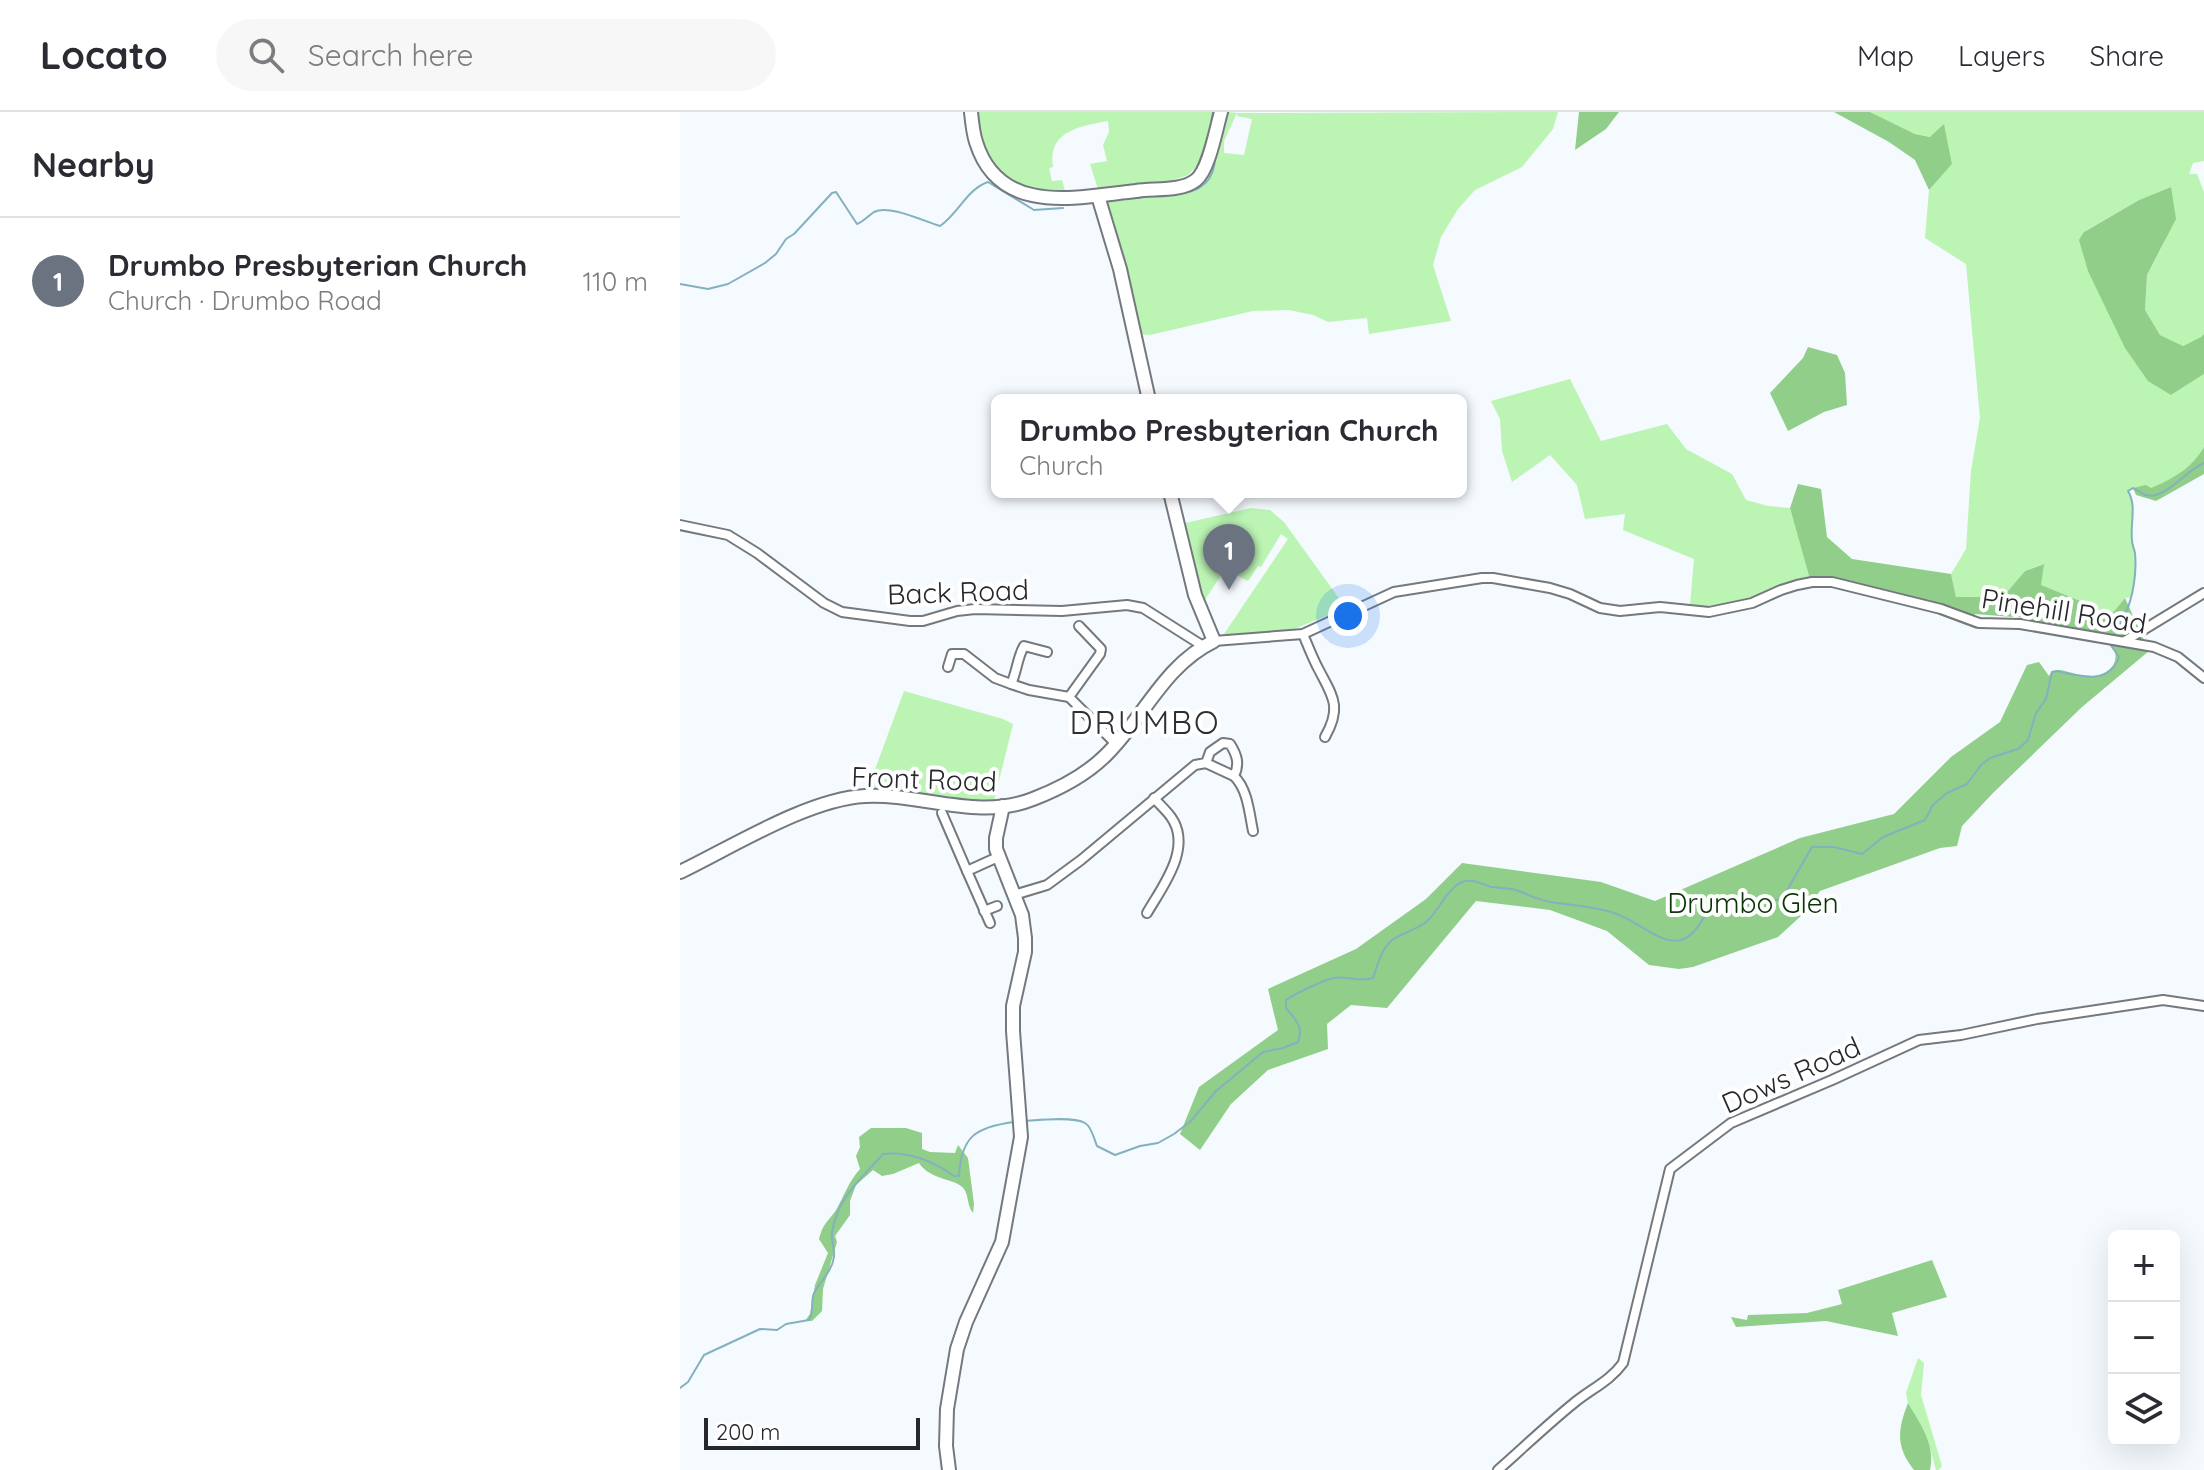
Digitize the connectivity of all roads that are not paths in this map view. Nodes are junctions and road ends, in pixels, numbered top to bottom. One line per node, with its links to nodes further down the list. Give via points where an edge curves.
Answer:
1 (971, 112): 3 (street, via 982,157 1002,181 1048,199)
2 (1221, 112): 3 (street, via 1204,170 1192,183)
3 (1098, 196): 4 (street)
4 (1148, 394)
5 (1171, 498): 11 (street)
6 (680, 525): 11 (street, Back Road, via 728,535 842,612 923,621 975,609 1062,611 1127,605 1143,608)
7 (2204, 593): 10 (street)
8 (1079, 626): 16 (street, via 1101,649)
9 (1303, 634): 10 (street, Pinehill Road, via 1394,592 1493,578 1564,592 1620,611 1660,607 1709,612 1752,603 1797,585 1832,582 1979,623 2020,624); 11 (street, Pinehill Road); 17 (street, via 1334,697 1334,716)
10 (2117, 640): 14 (street, Pinehill Road, via 2165,651)
11 (1208, 644): 18 (street, Front Road, via 1157,689)
12 (1047, 652): 15 (street, via 1024,646)
13 (948, 667): 15 (street, via 952,654 964,654)
14 (2204, 678)
15 (1011, 684): 16 (street)
16 (1069, 697): 18 (street)
17 (1325, 737)
18 (1116, 744): 22 (street, Front Road, via 1072,781 1030,801)
19 (1206, 763): 20 (street); 20 (street, via 1217,746 1230,744 1238,762); 21 (street, via 1195,765)
20 (1234, 776): 26 (street, via 1244,790)
21 (1154, 798): 30 (street, via 1047,885); 31 (street, via 1172,818 1179,844 1169,877)
22 (1003, 806): 27 (street); 29 (street, Front Road, via 847,797 802,811)
23 (942, 813): 25 (street)
24 (958, 817): 25 (street)
25 (946, 823): 28 (street)
26 (1253, 831)
27 (998, 857): 28 (street); 30 (street)
28 (967, 871): 34 (street)
29 (680, 872)
30 (1014, 895): 38 (street, via 1025,938 1013,1006 1020,1155 1002,1242 957,1349 947,1409)
31 (1154, 900): 32 (street); 35 (street)
32 (1165, 905)
33 (997, 906): 34 (street)
34 (984, 911): 36 (street)
35 (1147, 913)
36 (990, 923)
37 (2204, 1006): 39 (street, Dows Road, via 2163,1000 1919,1040 1731,1123 1670,1169 1623,1363)
38 (949, 1470)
39 (1498, 1470)

